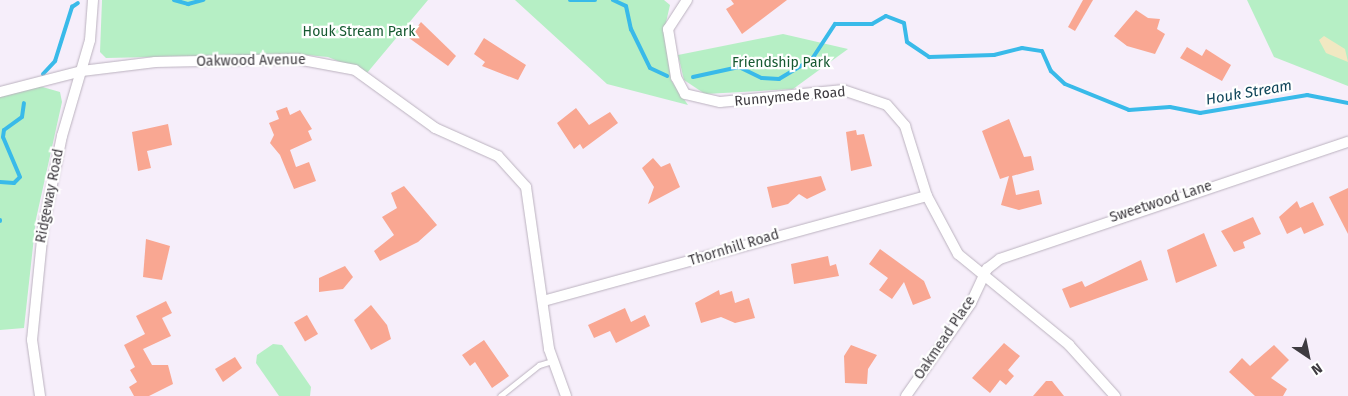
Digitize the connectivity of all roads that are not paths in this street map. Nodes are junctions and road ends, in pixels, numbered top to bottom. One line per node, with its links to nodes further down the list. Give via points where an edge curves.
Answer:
1 (93, 0): 3 (street, Ridgeway Road)
2 (686, 0): 6 (street, Runnymede Road, via 668,28 676,78 685,94 720,102 836,91 872,97 892,109 905,126)
3 (82, 71): 4 (street, Oakwood Avenue); 8 (street, Oakwood Avenue, via 155,62 282,59 355,70 422,120 498,156 514,170 531,202); 10 (street, Ridgeway Road, via 62,136 43,229 32,340)
4 (0, 92)
5 (1348, 142): 7 (street, Sweetwood Lane, via 1010,256)
6 (927, 196): 7 (street, Runnymede Road, via 958,254); 8 (street, Thornhill Road)
7 (981, 277): 13 (street, Oakmead Place, via 971,303); 14 (street, Runnymede Road, via 1068,345)
8 (543, 301): 9 (street, Oakwood Avenue)
9 (552, 361): 11 (lane, via 539,365); 12 (street, Oakwood Avenue)
10 (40, 396)
11 (500, 396)
12 (566, 396)
13 (906, 396)
14 (1115, 396)

